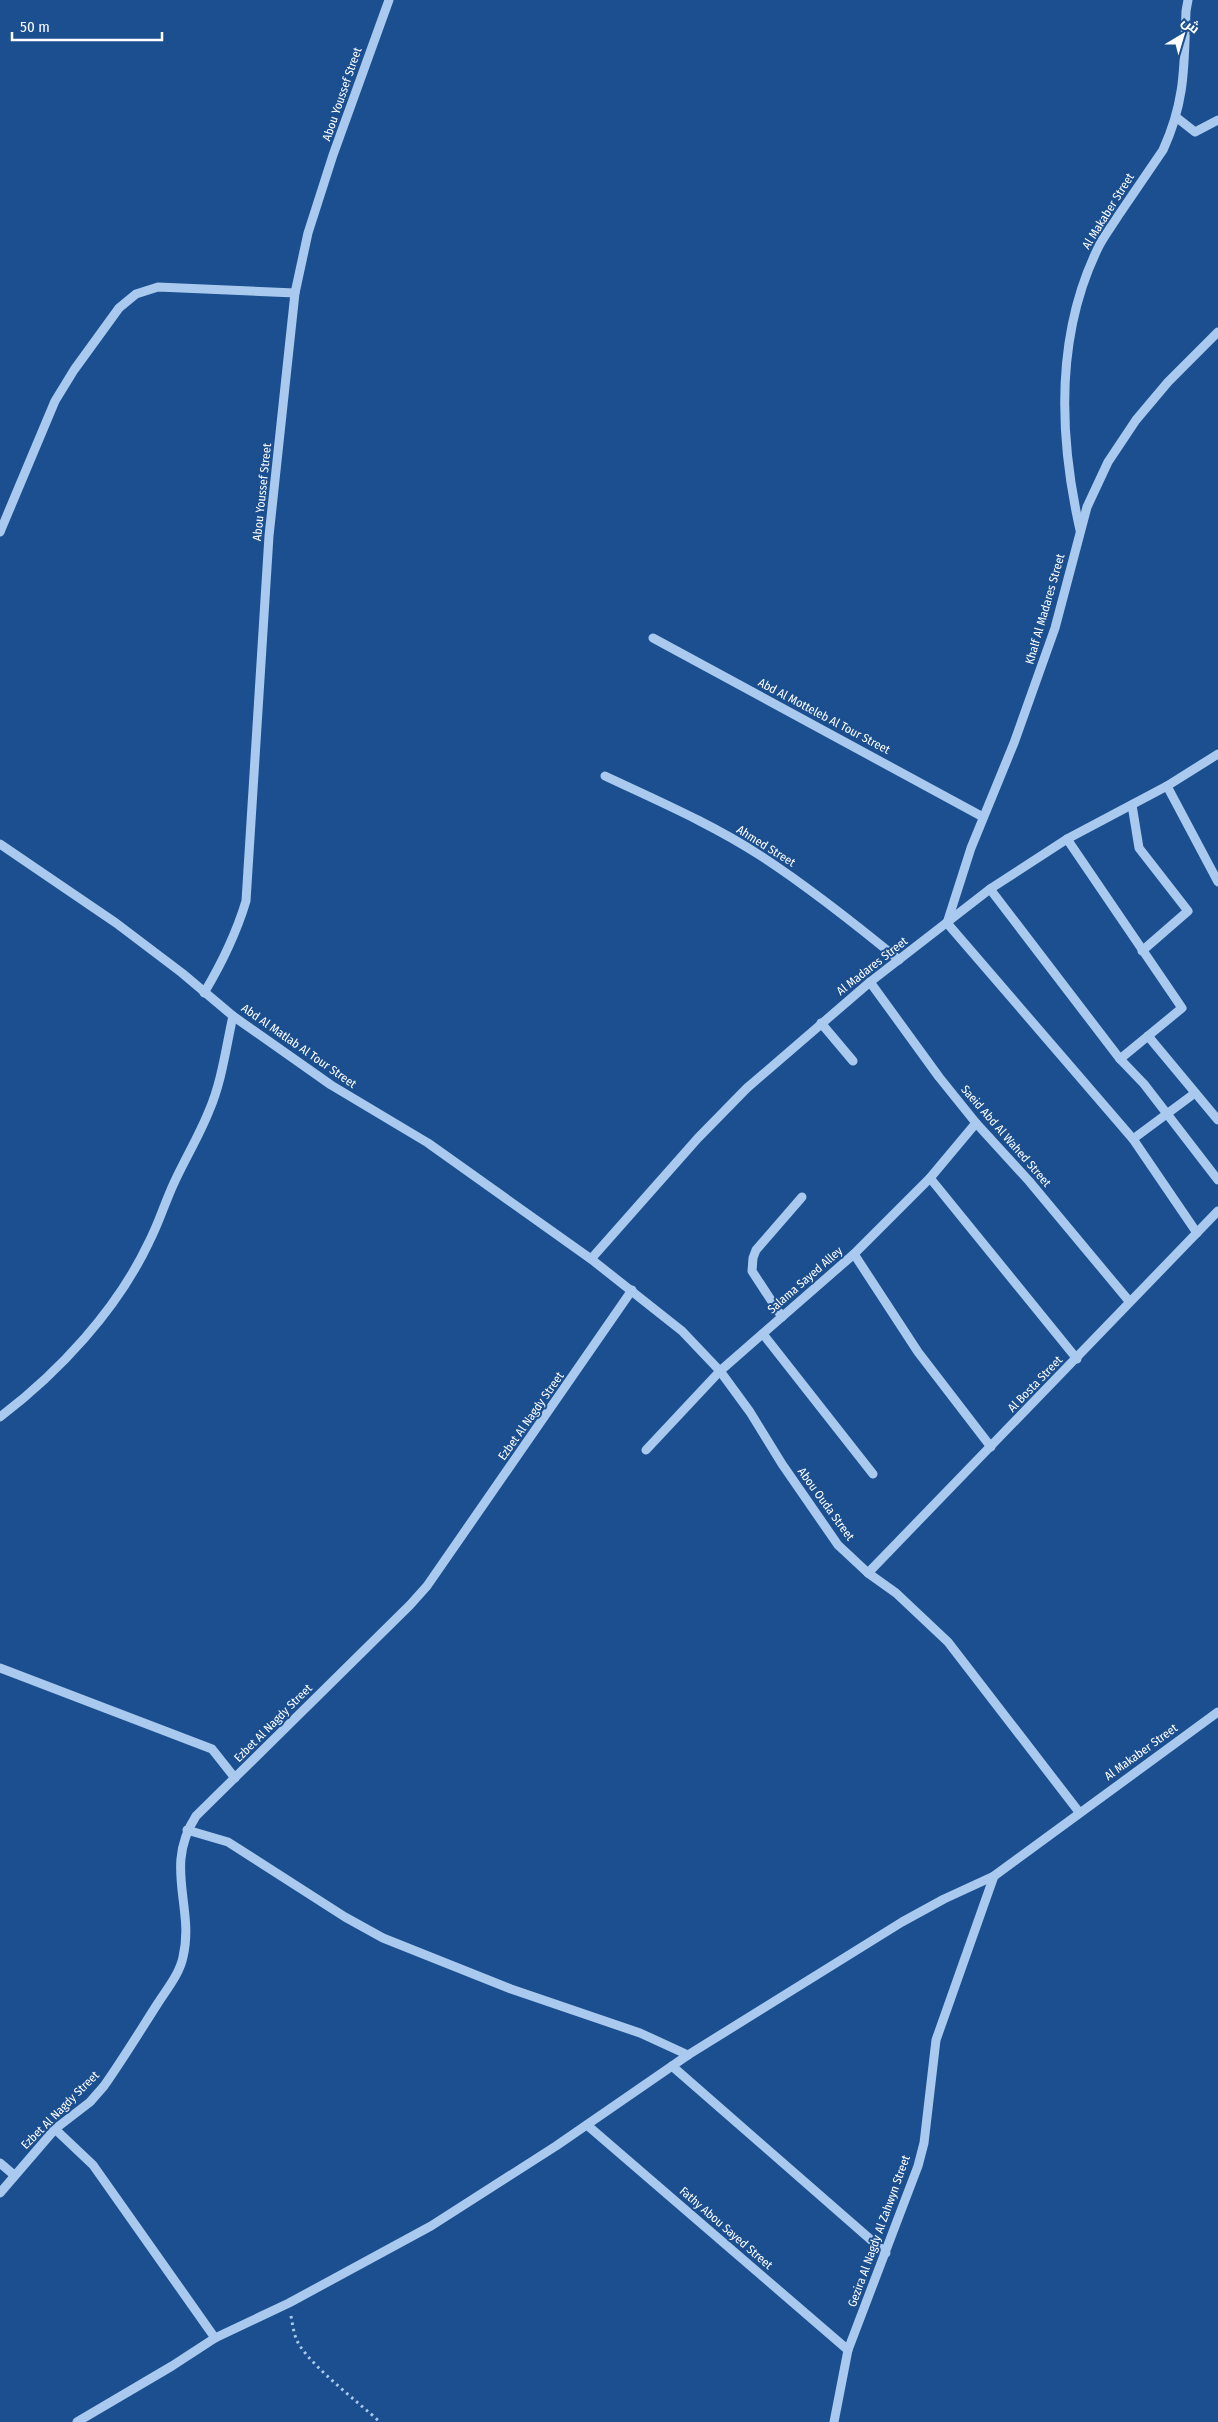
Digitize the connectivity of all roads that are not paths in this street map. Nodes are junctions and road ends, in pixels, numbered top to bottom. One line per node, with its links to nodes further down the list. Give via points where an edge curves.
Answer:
1 (389, 0): 5 (street, Abou Youssef Street, via 320,198)
2 (1188, 0): 3 (street, Al Makaber Street, via 1183,92)
3 (1176, 117): 4 (street, via 1195,132); 7 (street, Al Makaber Street, via 1163,150 1099,246 1075,316 1065,388 1064,436 1069,483)
4 (1218, 120)
5 (295, 293): 8 (street, via 158,287 136,294 119,308 55,401); 23 (street, Abou Youssef Street, via 269,536 246,900 224,960)
6 (1218, 332): 7 (street, Khalf Al Madares Street, via 1136,420 1108,462)
7 (1080, 530): 14 (street, Khalf Al Madares Street, via 1054,628 1014,743)
8 (0, 532)
9 (653, 638): 14 (street, Abd Al Motteleb Al Tour Street)
10 (1218, 754): 12 (street, Al Madares Street)
11 (605, 776): 21 (street, Ahmed Street, via 684,812 760,855 832,904)
12 (1167, 786): 13 (street, Al Madares Street); 17 (street)
13 (1132, 805): 15 (street, Al Madares Street); 20 (street, via 1139,848 1188,911)
14 (983, 817): 19 (street, Khalf Al Madares Street)
15 (1067, 839): 18 (street, Al Madares Street); 20 (street)
16 (0, 844): 23 (street, Abd Al Matlab Al Tour Street, via 116,923)
17 (1218, 882)
18 (990, 889): 19 (street, Al Madares Street); 27 (street)
19 (947, 923): 21 (street, Al Madares Street); 33 (street)
20 (1142, 951): 26 (street, via 1182,1008)
21 (899, 960): 22 (street, Al Madares Street)
22 (870, 982): 25 (street, Al Madares Street); 32 (street, Saeid Abd Al Wahed Street)
23 (204, 993): 24 (street, Abd Al Matlab Al Tour Street)
24 (233, 1016): 40 (street, Abd Al Matlab Al Tour Street, via 330,1085 428,1143); 47 (street, via 210,1111 173,1185 149,1243 97,1324)
25 (821, 1023): 28 (street); 40 (street, Al Madares Street, via 747,1088 698,1138)
26 (1148, 1036): 27 (street); 29 (street)
27 (1120, 1059): 30 (street)
28 (853, 1061)
29 (1195, 1093): 30 (street); 31 (street)
30 (1167, 1113): 33 (street); 35 (street)
31 (1218, 1120)
32 (976, 1123): 34 (street, Salama Sayed Alley); 42 (street, Saeid Abd Al Wahed Street, via 1074,1232)
33 (1133, 1140): 38 (street)
34 (930, 1178): 39 (street, Salama Sayed Alley); 45 (street)
35 (1218, 1180)
36 (802, 1197): 43 (street, via 756,1250 753,1258 752,1271)
37 (1218, 1211): 38 (street, Al Bosta Street)
38 (1197, 1232): 42 (street, Al Bosta Street)
39 (854, 1254): 43 (street, Salama Sayed Alley); 48 (street, via 918,1352)
40 (591, 1259): 41 (street, Abou Ouda Street)
41 (632, 1290): 46 (street, Abou Ouda Street, via 682,1331); 54 (street, Ezbet Al Nagdy Street, via 427,1586)
42 (1129, 1301): 45 (street, Al Bosta Street)
43 (782, 1317): 44 (street, Salama Sayed Alley)
44 (763, 1334): 46 (street, Salama Sayed Alley); 50 (street)
45 (1077, 1359): 48 (street, Al Bosta Street)
46 (720, 1371): 49 (street, Salama Sayed Alley); 51 (street, Abou Ouda Street, via 838,1545)
47 (0, 1417)
48 (991, 1447): 51 (street, Al Bosta Street)
49 (646, 1450)
50 (873, 1474)
51 (868, 1573): 55 (street, Abou Ouda Street, via 896,1593 948,1642)
52 (0, 1668): 54 (street, via 212,1749)
53 (1218, 1712): 55 (street, Al Makaber Street)
54 (235, 1778): 56 (street, Ezbet Al Nagdy Street, via 196,1816)
55 (1080, 1812): 57 (street, Al Makaber Street)
56 (187, 1830): 58 (street, via 228,1842 345,1918 383,1938 511,1989 640,2033); 61 (street, Ezbet Al Nagdy Street, via 180,1870 185,1946 178,1971 104,2086 90,2102)
57 (994, 1876): 58 (street, Al Makaber Street, via 902,1922); 65 (street, Gezira Al Nagdy Al Zahwyn Street, via 936,2040 924,2143)
58 (688, 2055): 59 (street, Al Makaber Street)
59 (672, 2066): 60 (street, Al Makaber Street); 65 (street)
60 (586, 2125): 66 (street, Al Makaber Street, via 431,2226 290,2303); 67 (street, Fathy Abou Sayed Street)
61 (55, 2129): 63 (street, Ezbet Al Nagdy Street); 66 (street, via 94,2165)
62 (0, 2163): 63 (street)
63 (14, 2175): 64 (street, Ezbet Al Nagdy Street)
64 (0, 2193)
65 (886, 2253): 67 (street, Gezira Al Nagdy Al Zahwyn Street)
66 (215, 2338): 68 (street, Al Makaber Street)
67 (848, 2350): 69 (street, Gezira Al Nagdy Al Zahwyn Street)
68 (77, 2422)
69 (834, 2422)

